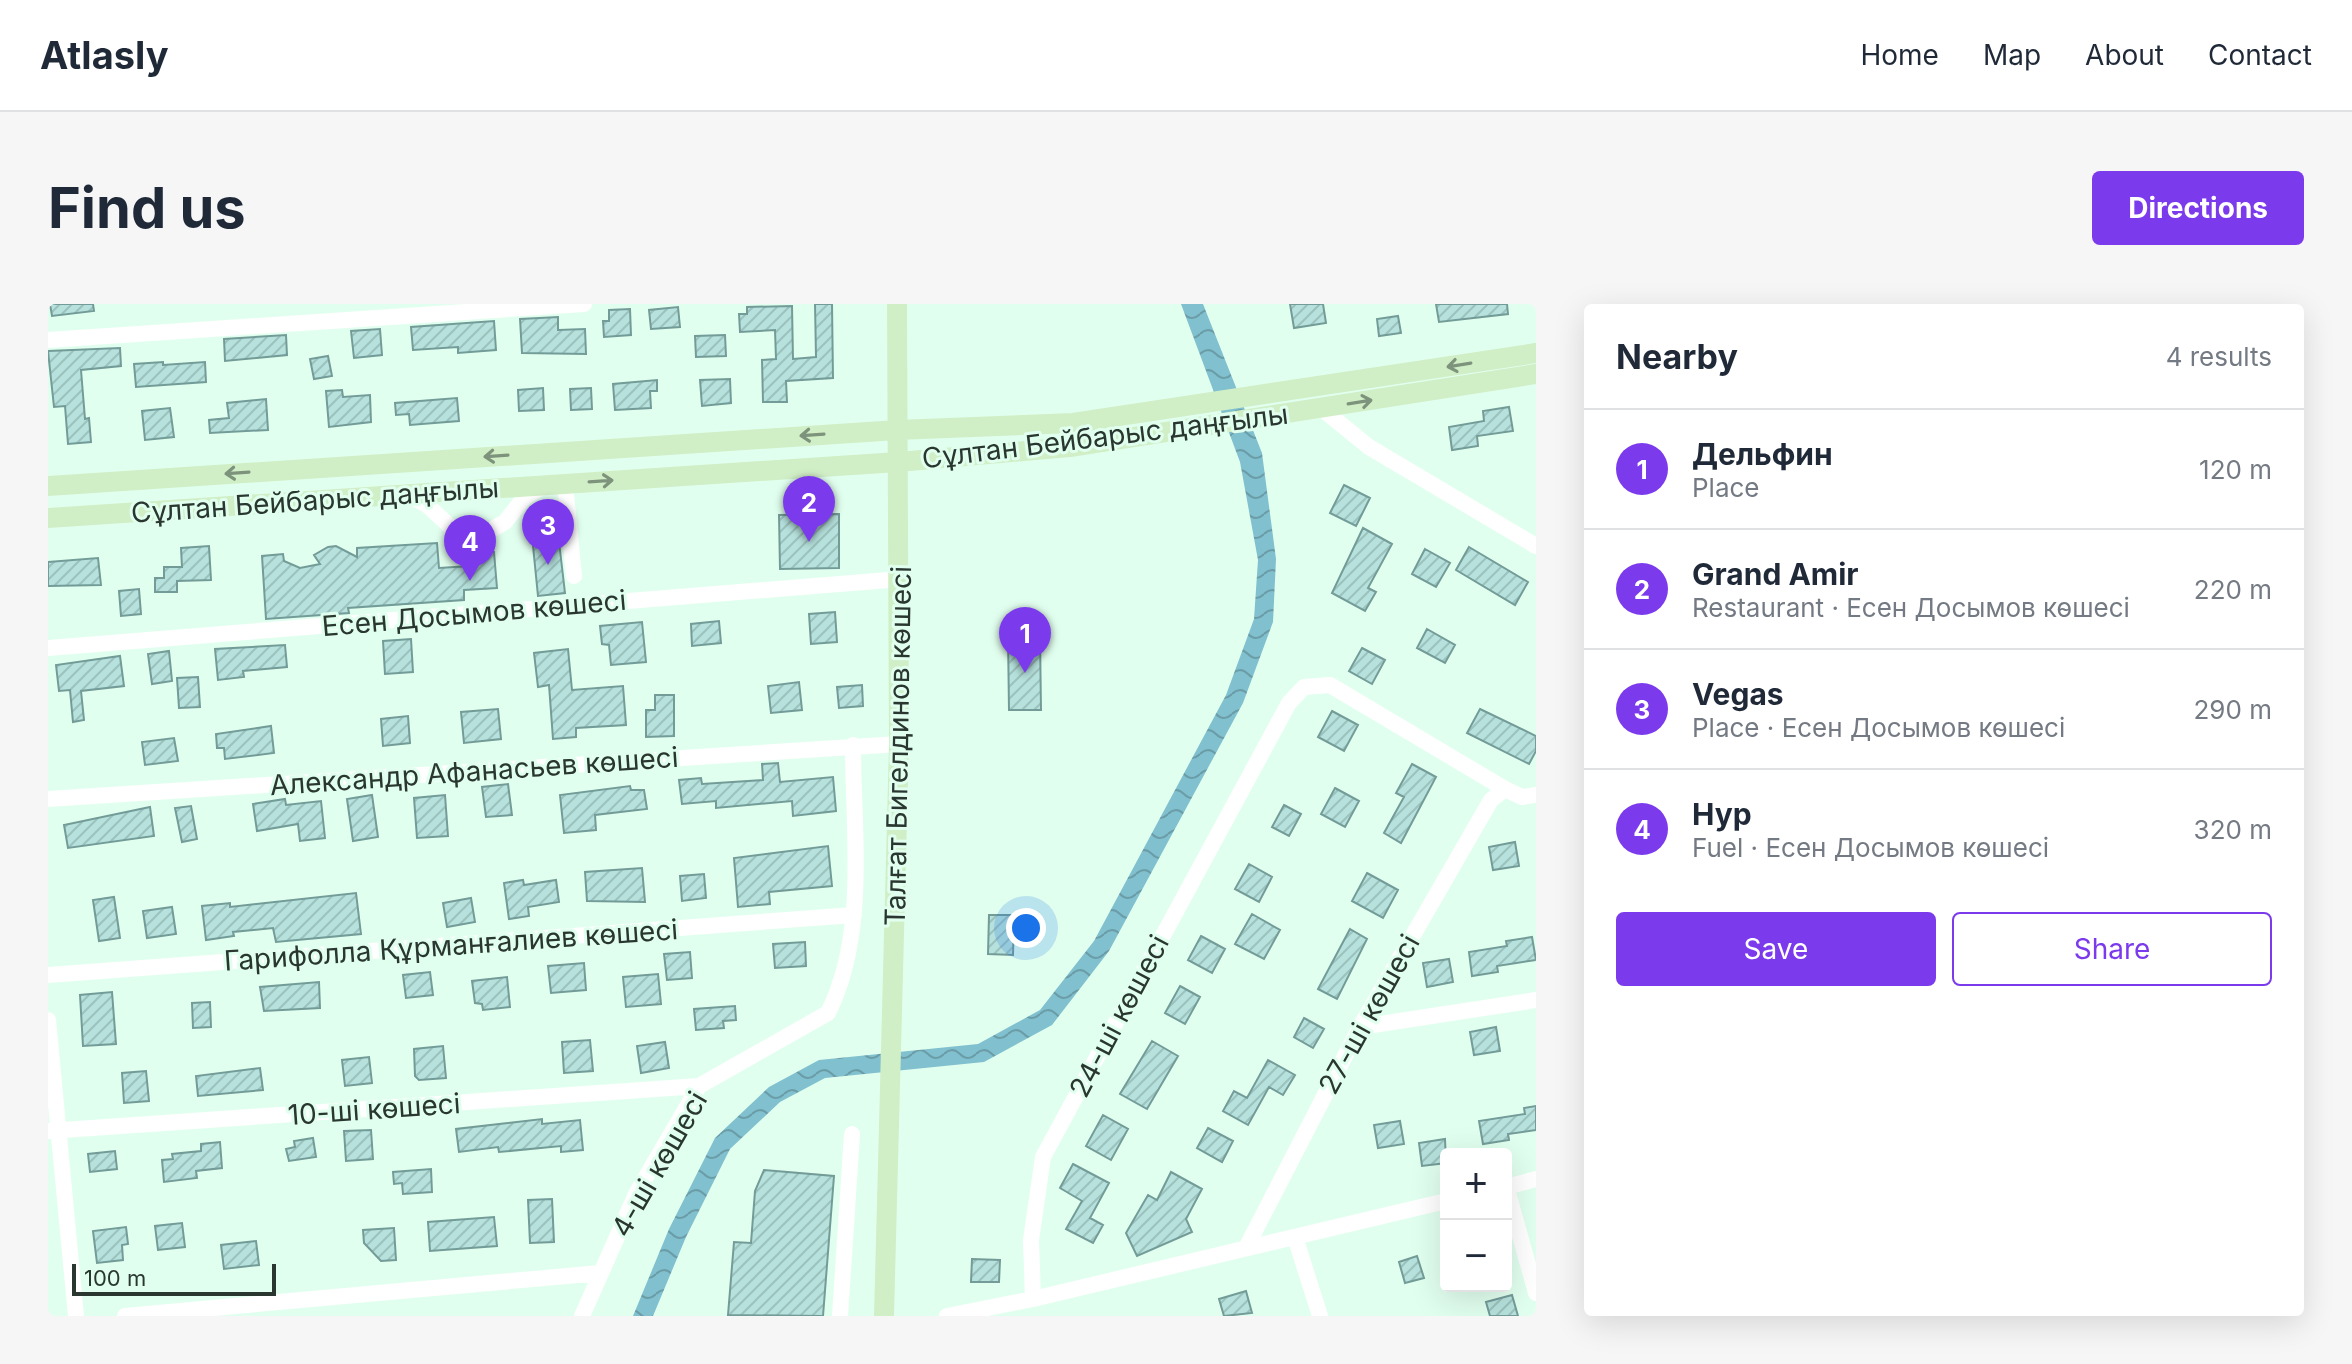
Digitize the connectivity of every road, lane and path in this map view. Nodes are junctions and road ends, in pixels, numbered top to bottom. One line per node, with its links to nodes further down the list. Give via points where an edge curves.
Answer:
1 (584, 304): 3 (street)
2 (897, 304): 6 (main road, Талғат Бигелдинов көшесі)
3 (48, 340)
4 (1536, 353): 8 (main road, Сұлтан Бейбарыс даңғылы, one-way to 8, via 1073,423)
5 (1536, 374): 7 (main road, Сұлтан Бейбарыс даңғылы, one-way to 5)
6 (897, 389): 8 (main road, via 912,413); 9 (main road, Талғат Бигелдинов көшесі); 10 (main road, via 888,416)
7 (1321, 408): 11 (main road, Сұлтан Бейбарыс даңғылы, via 1070,447); 19 (street, via 1369,447)
8 (946, 428): 9 (main road, Сұлтан Бейбарыс даңғылы)
9 (897, 430): 10 (main road, Сұлтан Бейбарыс даңғылы); 12 (main road, Талғат Бигелдинов көшесі)
10 (860, 432): 15 (main road, Сұлтан Бейбарыс даңғылы, one-way to 15)
11 (941, 458): 12 (main road, Сұлтан Бейбарыс даңғылы); 17 (main road, via 914,472)
12 (898, 462): 13 (main road, Сұлтан Бейбарыс даңғылы); 17 (main road, Талғат Бигелдинов көшесі)
13 (870, 464): 14 (main road, Сұлтан Бейбарыс даңғылы, one-way to 13); 17 (main road, via 888,475)
14 (555, 484): 16 (main road, Сұлтан Бейбарыс даңғылы); 16 (street, via 524,498 505,522 491,530 456,532); 20 (street)
15 (48, 486)
16 (407, 494): 18 (main road, Сұлтан Бейбарыс даңғылы)
17 (899, 499): 21 (main road, Талғат Бигелдинов көшесі)
18 (48, 518)
19 (1536, 546)
20 (574, 576)
21 (901, 579): 22 (street, Есен Досымов көшесі); 23 (main road, Талғат Бигелдинов көшесі)
22 (48, 648)
23 (899, 744): 24 (street, Александр Афанасьев көшесі); 50 (main road, Талғат Бигелдинов көшесі)
24 (853, 745): 27 (street, Александр Афанасьев көшесі); 28 (street, 4-ші көшесі)
25 (1505, 789): 26 (street, via 1522,797); 32 (street, 27-ші көшесі, via 1491,800); 44 (street, 24-ші көшесі, via 1330,685 1304,687 1289,703 1043,1157 1031,1240)
26 (1536, 795)
27 (48, 799)
28 (854, 915): 29 (street, Гарифолла Құрманғалиев көшесі); 33 (street, 4-ші көшесі, via 839,992 828,1013)
29 (48, 975)
30 (1536, 1000): 32 (street)
31 (48, 1020): 34 (street)
32 (1360, 1027): 41 (street, 27-ші көшесі)
33 (699, 1086): 34 (street, 10-ші көшесі); 42 (street, 4-ші көшесі, via 636,1194)
34 (54, 1131): 46 (street)
35 (852, 1134): 49 (street)
36 (1536, 1179): 37 (street)
37 (1512, 1185)
38 (1440, 1202): 40 (street)
39 (1512, 1207): 43 (street)
40 (1295, 1237): 41 (street); 52 (street)
41 (1246, 1248): 44 (street)
42 (600, 1273): 47 (street); 48 (street, 4-ші көшесі)
43 (1536, 1293)
44 (1033, 1299): 45 (street)
45 (997, 1311): 51 (street)
46 (76, 1316)
47 (125, 1316)
48 (582, 1316)
49 (840, 1316)
50 (884, 1316)
51 (947, 1316)
52 (1320, 1316)

